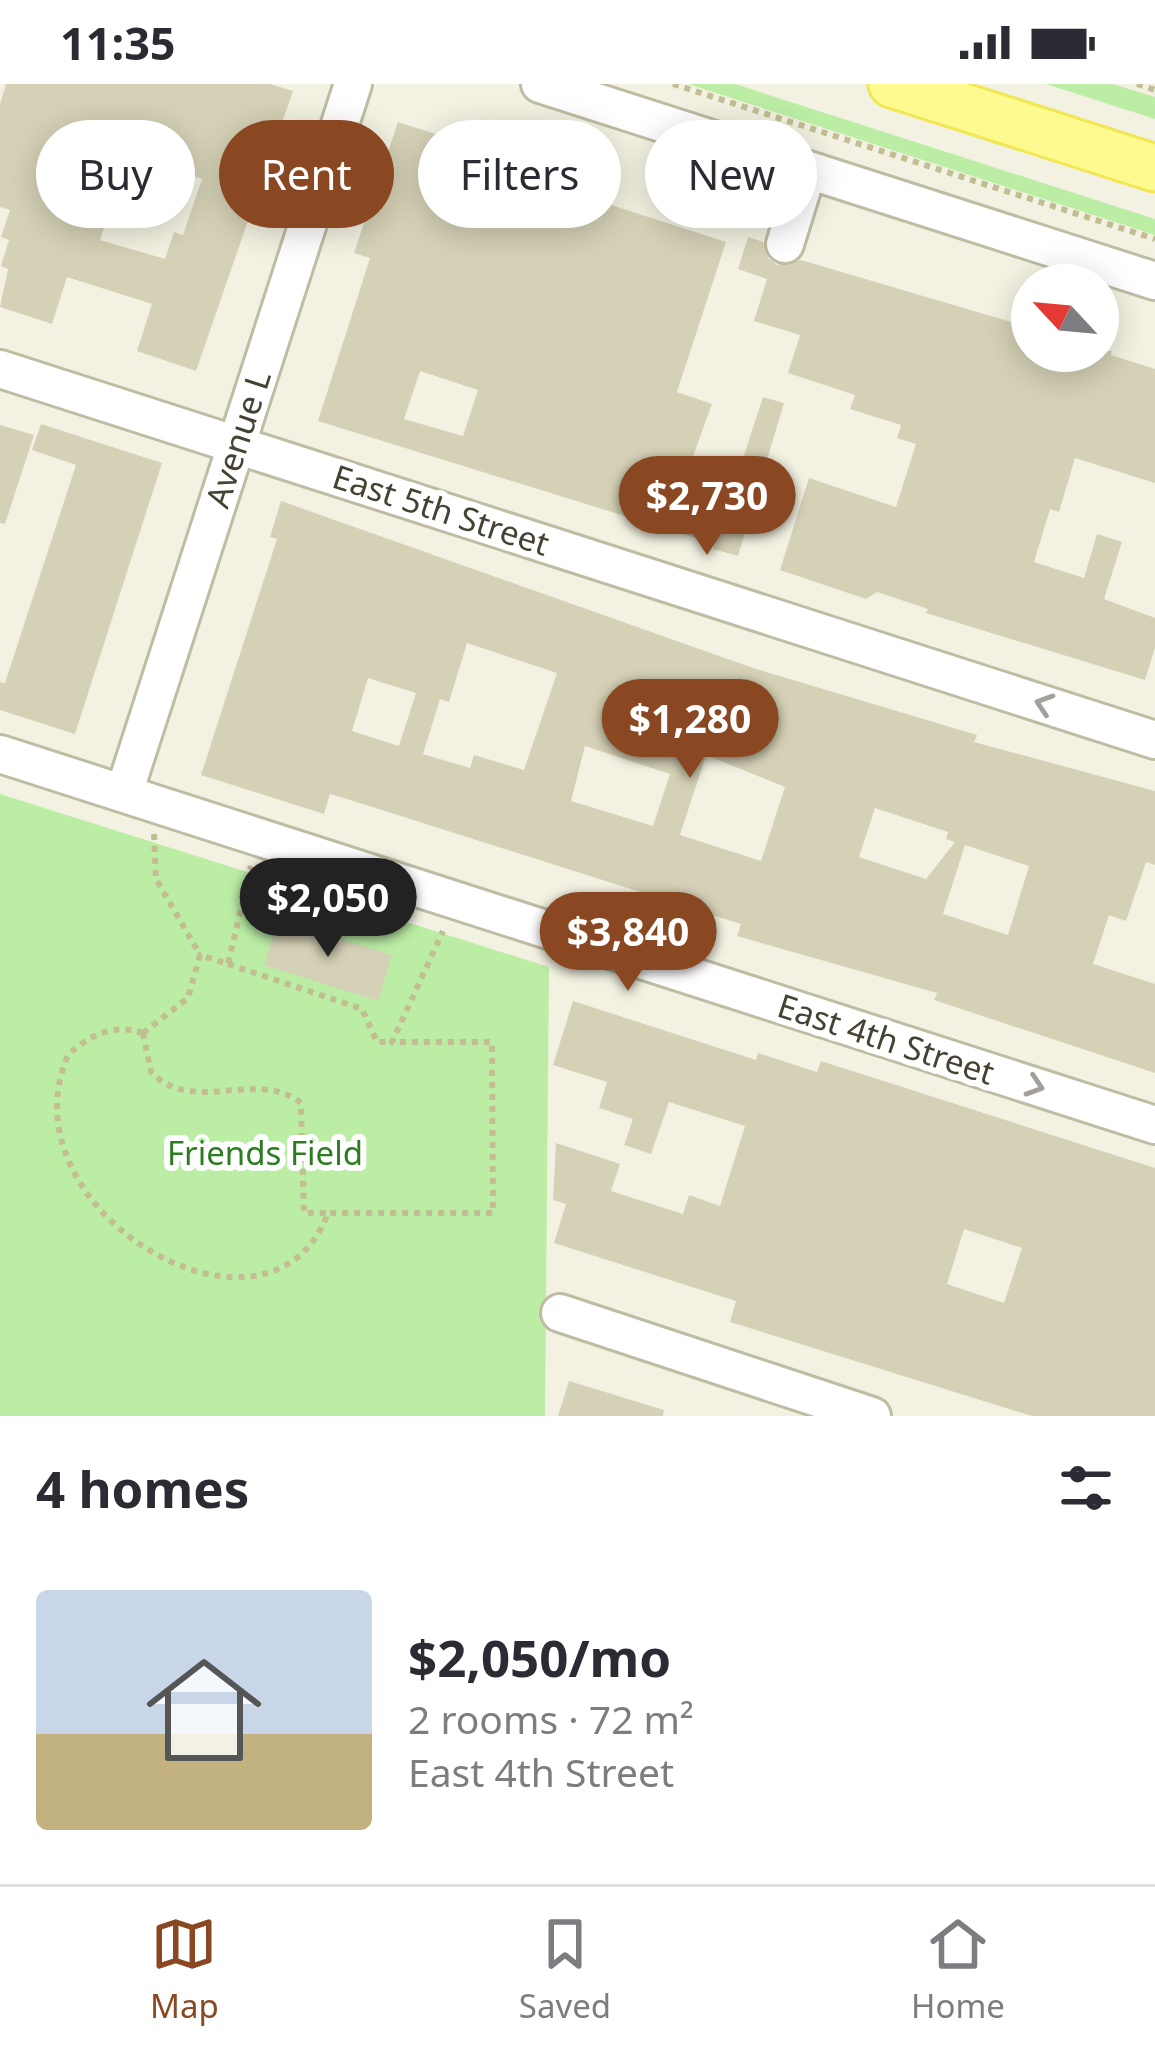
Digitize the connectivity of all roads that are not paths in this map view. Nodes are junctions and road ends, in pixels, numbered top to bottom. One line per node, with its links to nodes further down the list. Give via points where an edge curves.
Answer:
1 (352, 84): 11 (street, Avenue L)
2 (540, 84): 4 (street)
3 (892, 84): 5 (main road)
4 (652, 120)
5 (1155, 168)
6 (817, 173): 9 (street)
7 (790, 228): 8 (street)
8 (785, 244)
9 (1155, 281)
10 (0, 369): 11 (street, East 5th Street)
11 (237, 444): 12 (street, East 5th Street, one-way to 11); 14 (street, Avenue L)
12 (1155, 740)
13 (0, 754): 14 (street, East 4th Street)
14 (124, 793): 15 (street, East 4th Street, one-way to 15)
15 (1155, 1125)
16 (560, 1313): 17 (street)
17 (872, 1416)

